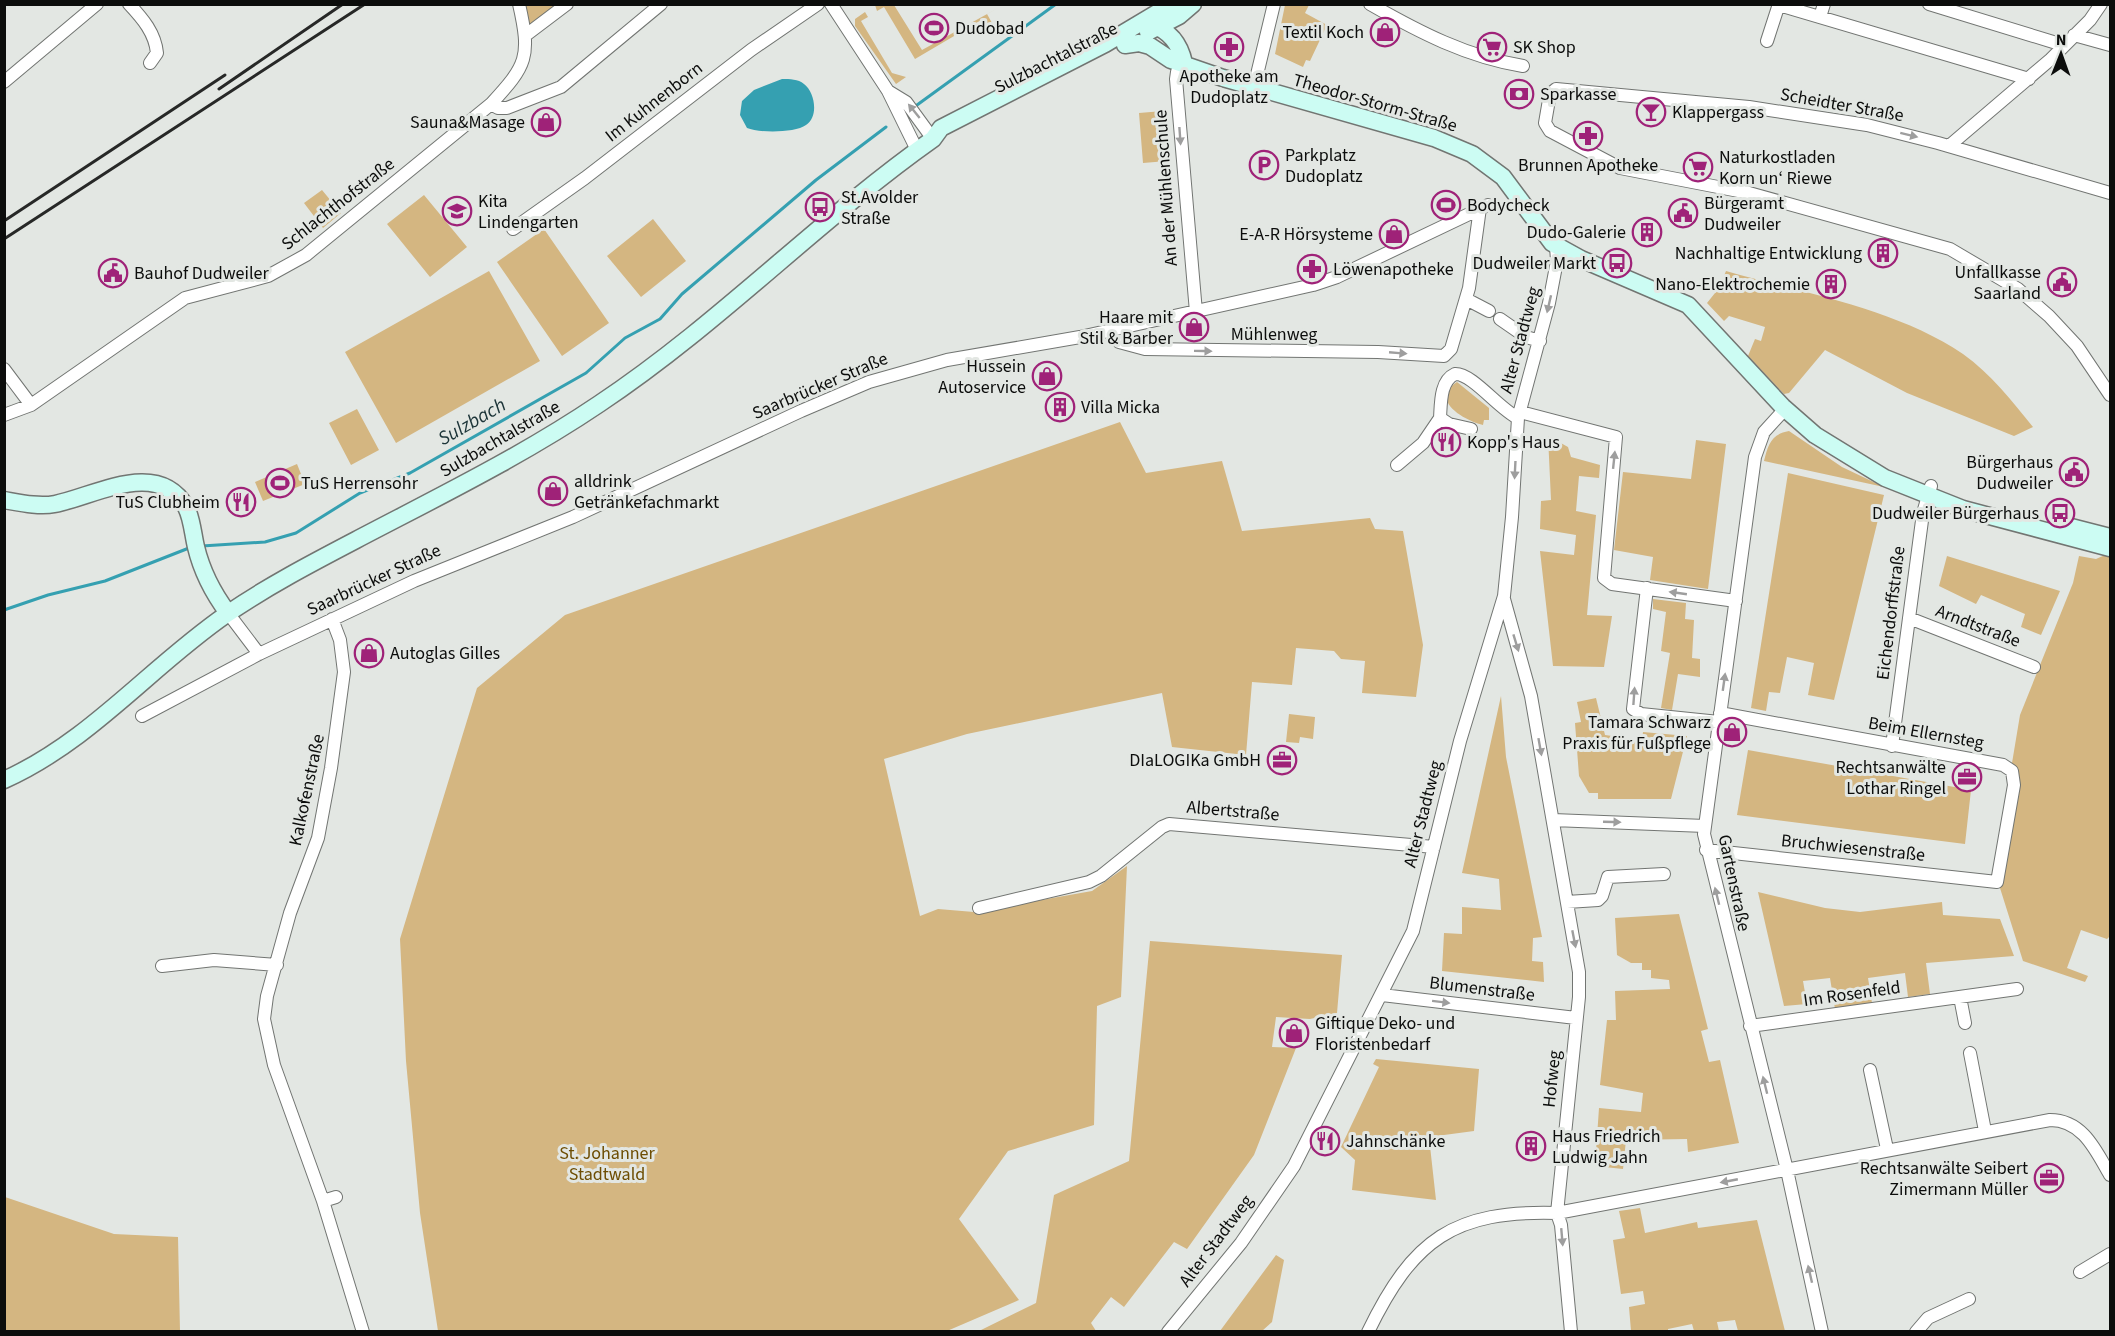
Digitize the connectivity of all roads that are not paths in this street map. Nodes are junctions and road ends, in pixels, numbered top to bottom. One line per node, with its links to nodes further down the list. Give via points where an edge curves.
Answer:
1 (97, 4): 30 (street)
2 (129, 4): 26 (street, via 150,30 156,46 157,54)
3 (519, 4): 18 (street, Schlachthofstraße)
4 (567, 4): 18 (street)
5 (661, 4): 33 (street, via 550,93 507,108)
6 (818, 4): 38 (street, Im Kuhnenborn)
7 (831, 4): 32 (street)
8 (1193, 4): 15 (main road)
9 (1274, 4): 31 (street)
10 (1370, 4): 28 (street, via 1462,50)
11 (1824, 4): 16 (street)
12 (1929, 4): 23 (street)
13 (2101, 4): 19 (street)
14 (1779, 5): 16 (street); 21 (street)
15 (1173, 8): 17 (main road); 20 (main road)
16 (1820, 17): 29 (street)
17 (1149, 26): 20 (main road); 22 (main road, Sulzbachtalstraße); 25 (main road); 34 (main road, Sulzbachtalstraße, via 941,128)
18 (526, 35): 33 (street, Schlachthofstraße, via 522,66)
19 (2074, 35): 23 (street); 24 (street)
20 (1173, 39): 27 (main road)
21 (1767, 40)
22 (1125, 45): 25 (main road, Theodor-Storm-Straße, via 1139,43); 34 (main road, Sulzbachtalstraße)
23 (2063, 45): 29 (street)
24 (2110, 45)
25 (1158, 51): 27 (main road, Theodor-Storm-Straße)
26 (150, 63)
27 (1184, 63): 31 (main road, Theodor-Storm-Straße); 42 (street, An der Mühlenschule, one-way to 42, via 1176,79)
28 (1523, 66)
29 (2029, 79): 35 (street)
30 (4, 82)
31 (1254, 87): 39 (main road, Theodor-Storm-Straße, via 1434,138 1472,154 1503,177)
32 (888, 91): 34 (street, one-way to 32, via 906,102); 36 (street)
33 (491, 104): 48 (street, Schlachthofstraße, via 306,255 268,276 185,298)
34 (940, 137): 36 (main road, Sulzbachtalstraße)
35 (1950, 146): 37 (street, Scheidter Straße); 47 (street, Scheidter Straße, one-way to 35, via 2077,346 2049,316 2018,289 1950,249 1749,193 1636,172 1599,158 1547,128 1550,94 1560,90 1809,115)
36 (917, 150): 61 (main road, Sulzbachtalstraße, via 852,200 702,329 598,405)
37 (2110, 193)
38 (513, 229)
39 (1556, 246): 45 (street, Alter Stadtweg, one-way to 45, via 1556,273); 49 (main road, Theodor-Storm-Straße, via 1688,305)
40 (1466, 299): 41 (street); 42 (street, Saarbrücker Straße, via 1484,207 1337,277); 44 (street, Mühlenweg, one-way to 40, via 1119,342 1145,349 1444,356 1451,349)
41 (1489, 311)
42 (1196, 312): 44 (street, Saarbrücker Straße)
43 (1500, 319): 45 (street, via 1526,337)
44 (1108, 331): 63 (street, Saarbrücker Straße, via 947,360 869,382 573,517 455,563)
45 (1540, 341): 51 (street, Alter Stadtweg)
46 (4, 369): 48 (street)
47 (2110, 395)
48 (31, 405): 50 (street, Schlachthofstraße)
49 (1785, 409): 55 (main road, Theodor-Storm-Straße, via 1815,435 1885,478); 60 (street, Gartenstraße, via 1764,432 1757,450)
50 (4, 415)
51 (1519, 415): 52 (street, via 1506,413 1461,374 1449,377 1445,384); 58 (street, one-way to 51, via 1612,584 1604,578 1616,437); 59 (street, Alter Stadtweg, one-way to 59)
52 (1440, 418): 53 (street); 54 (street, via 1423,443)
53 (1471, 429)
54 (1397, 465)
55 (1929, 492): 57 (main road, Theodor-Storm-Straße); 62 (street, Eichendorffstraße)
56 (4, 500): 61 (main road, via 53,504 142,481 162,484 187,508 211,588)
57 (2108, 541)
58 (1647, 588): 60 (street, one-way to 58); 67 (street, Beim Ellernsteg, one-way to 58, via 1641,714 1633,709)
59 (1503, 596): 70 (street, Hofweg, one-way to 70, via 1531,696); 72 (street, Alter Stadtweg, via 1460,741)
60 (1736, 601): 67 (street, Gartenstraße, one-way to 60)
61 (228, 613): 64 (street); 69 (main road, Sulzbachtalstraße, via 99,720)
62 (1909, 618): 65 (street, Arndtstraße); 68 (street, Eichendorffstraße)
63 (332, 619): 64 (street, Saarbrücker Straße); 78 (street, Kalkofenstraße, via 344,664 342,703 318,838 290,913)
64 (259, 654): 66 (street, Saarbrücker Straße)
65 (2034, 667)
66 (142, 716)
67 (1719, 718): 68 (street, Beim Ellernsteg); 71 (street, Gartenstraße)
68 (1892, 746): 75 (street, Beim Ellernsteg, via 2003,765 2012,771 2014,785)
69 (4, 780)
70 (1553, 820): 71 (street, one-way to 71); 76 (street, Hofweg)
71 (1705, 826): 73 (street, Gartenstraße)
72 (1434, 847): 77 (street, Albertstraße, via 1169,824 1089,882); 81 (street, Alter Stadtweg, via 1413,931)
73 (1706, 850): 75 (street, Bruchwiesenstraße); 85 (street, Gartenstraße, one-way to 73)
74 (1664, 874): 76 (street, via 1608,877 1598,900)
75 (1997, 882)
76 (1567, 902): 83 (street, Hofweg, one-way to 83, via 1579,972)
77 (979, 908)
78 (277, 965): 79 (street, via 214,960); 93 (street, Kalkofenstraße, via 264,1018 269,1046)
79 (162, 966)
80 (2017, 990): 82 (street, Im Rosenfeld)
81 (1382, 995): 83 (street, Blumenstraße, one-way to 83); 99 (street, Alter Stadtweg, via 1294,1166 1241,1243)
82 (1960, 997): 84 (street); 85 (street, Im Rosenfeld)
83 (1576, 1018): 94 (street, Hofweg)
84 (1965, 1023)
85 (1750, 1026): 90 (street, Gartenstraße, one-way to 85)
86 (1970, 1053): 88 (street)
87 (1870, 1070): 89 (street)
88 (1985, 1131): 89 (street); 91 (street, via 2050,1120 2070,1124 2090,1141)
89 (1887, 1149): 90 (street)
90 (1786, 1170): 94 (street, one-way to 94); 102 (street, Gartenstraße, one-way to 90)
91 (2110, 1175)
92 (336, 1197): 93 (street)
93 (323, 1201): 98 (street, Kalkofenstraße)
94 (1557, 1213): 100 (street, via 1482,1217 1442,1234 1387,1294); 101 (street, Hofweg, one-way to 101)
95 (2110, 1254): 96 (street)
96 (2080, 1272)
97 (1969, 1299): 103 (street, via 1928,1317)
98 (363, 1332)
99 (1168, 1332)
100 (1368, 1332)
101 (1571, 1332)
102 (1822, 1332)
103 (1916, 1332)

